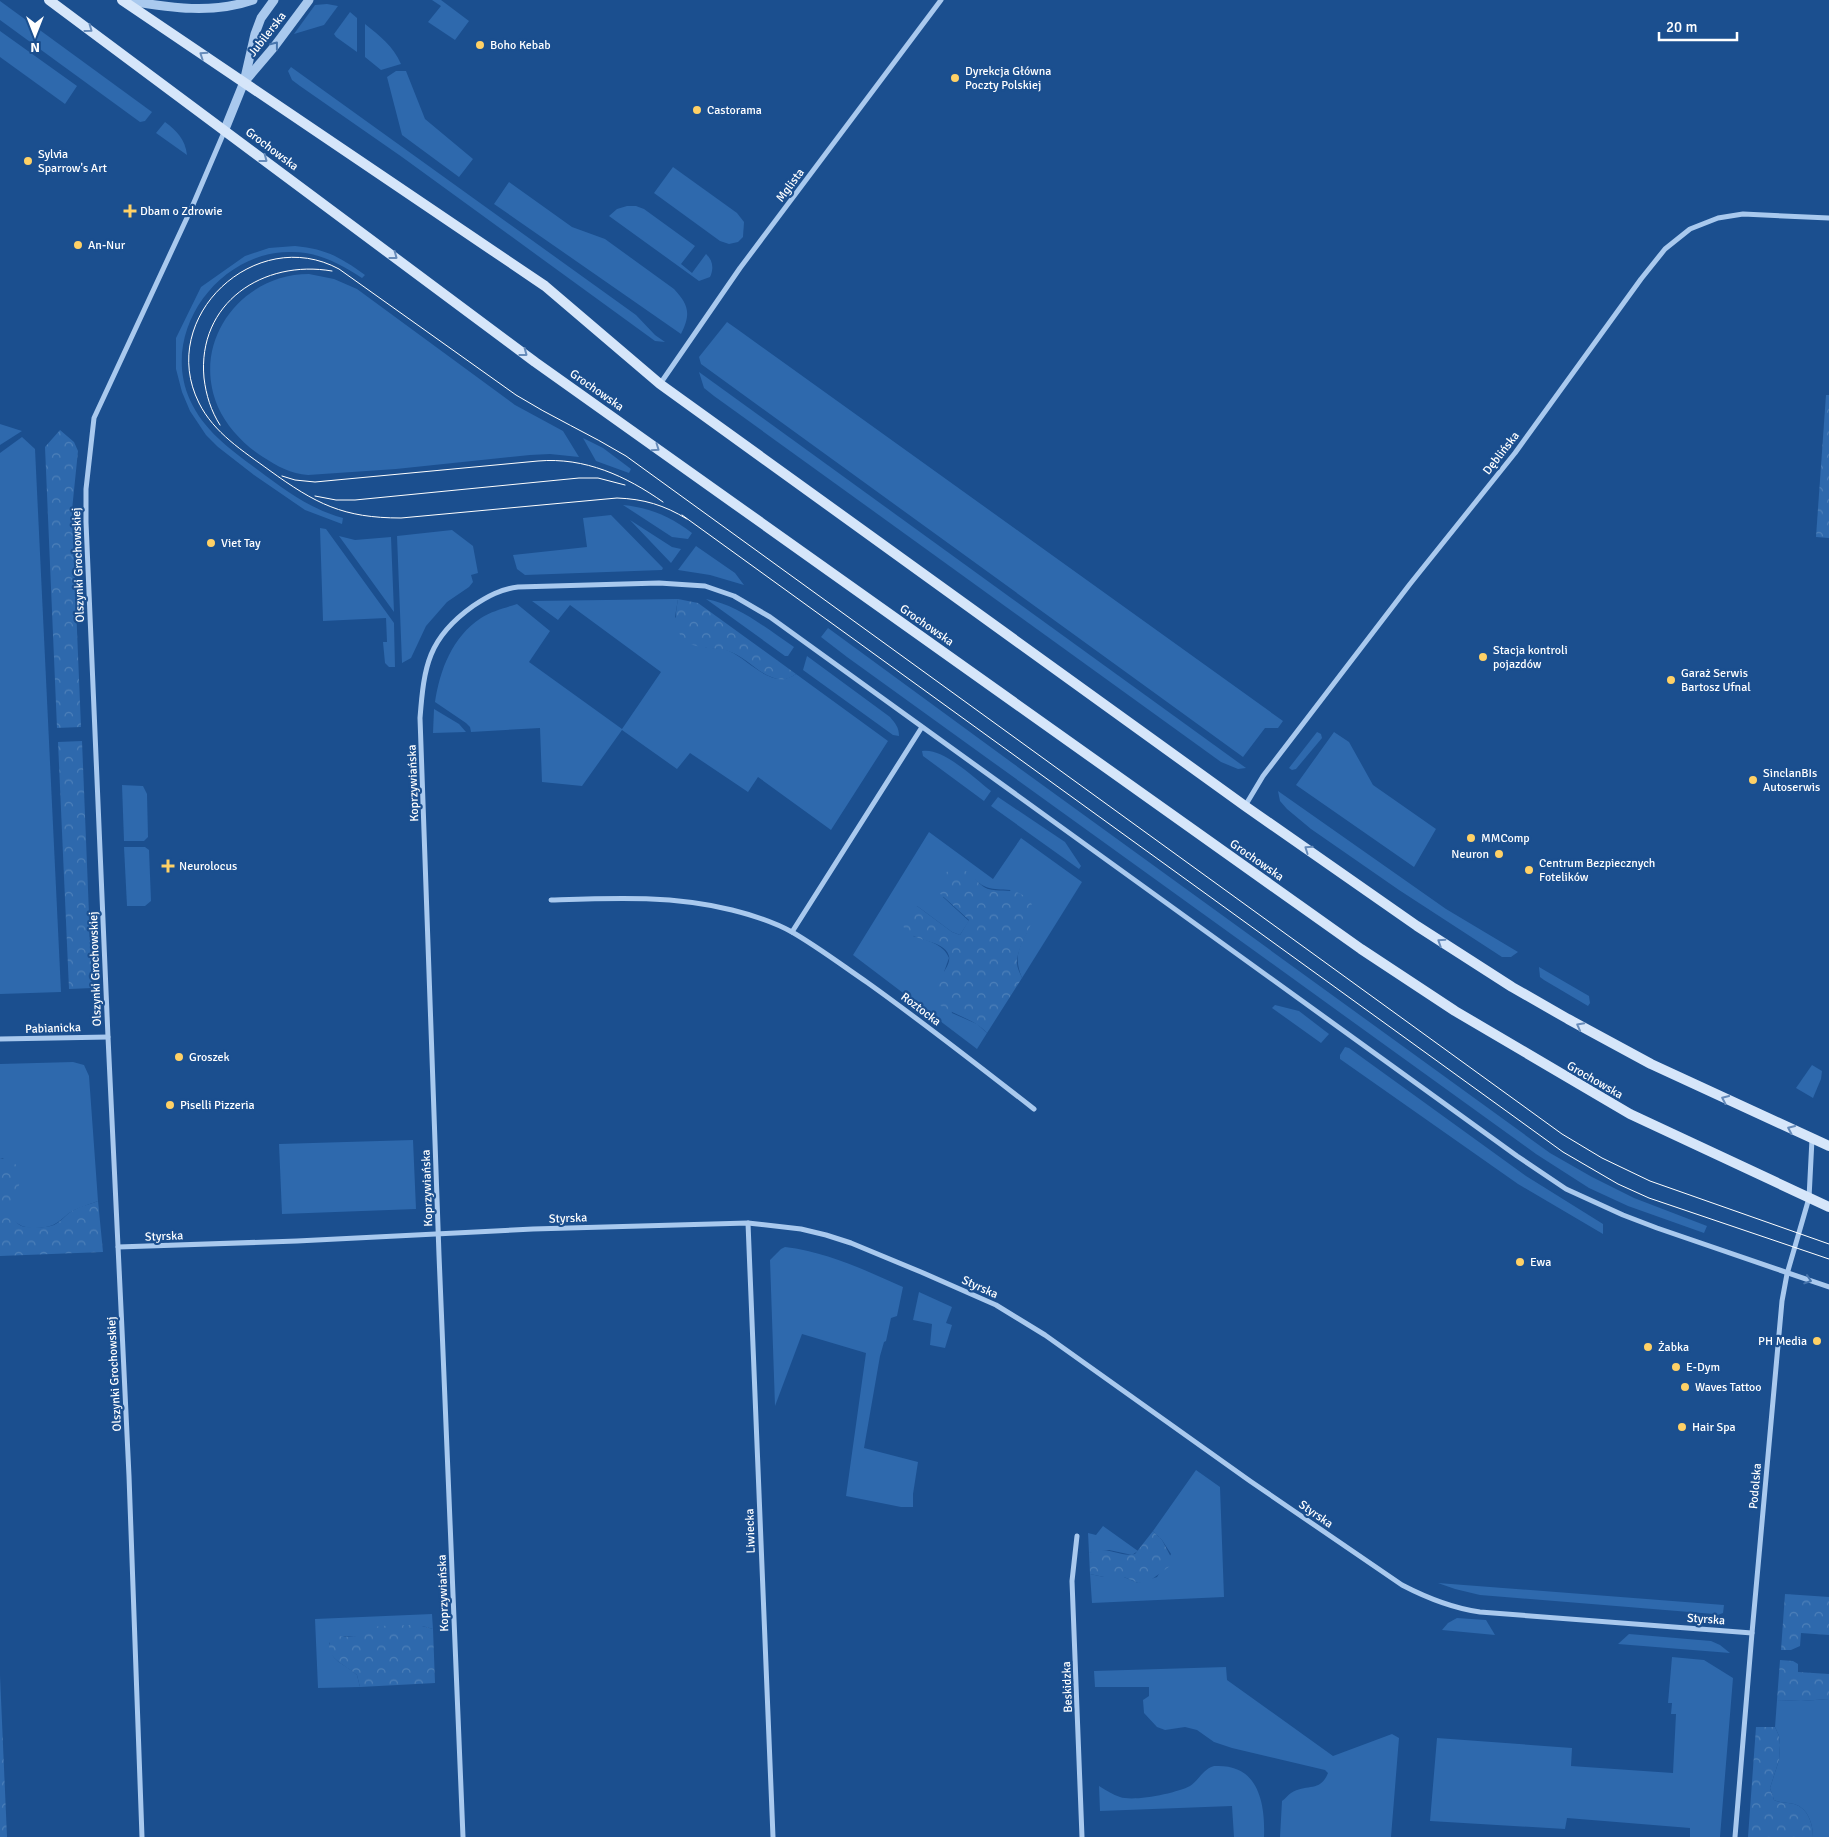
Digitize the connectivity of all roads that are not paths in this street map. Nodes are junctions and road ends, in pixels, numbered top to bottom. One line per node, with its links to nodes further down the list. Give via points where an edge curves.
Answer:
1 (49, 0): 8 (main road, Grochowska, one-way to 8)
2 (122, 0): 3 (street, via 203,9); 7 (main road, one-way to 2)
3 (254, 0)
4 (274, 0): 7 (street, Jubilerska, via 261,18 255,34)
5 (309, 0): 7 (street, Jubilerska, one-way to 5)
6 (941, 0): 10 (street, Mglista, via 740,268)
7 (244, 82): 8 (street, Jubilerska); 10 (main road, via 545,286)
8 (225, 129): 15 (street, Olszynki Grochowskiej, via 94,418 85,505); 20 (main road, Grochowska, one-way to 20, via 535,362 1361,949 1455,1011 1630,1114)
9 (1829, 218): 12 (street, Dęblińska, via 1729,216 1690,229 1665,249 1515,453 1404,591 1263,776)
10 (660, 384): 12 (main road)
11 (922, 726): 14 (street); 23 (street, Koprzywiańska, via 770,617 734,596 704,586 659,583 518,587 502,590 456,618 433,648 423,678 420,718); 25 (street, via 1517,1156 1566,1188 1657,1228)
12 (1245, 806): 18 (main road, one-way to 12, via 1651,1064 1512,987 1417,926)
13 (551, 900): 14 (street, Roztocka, via 658,898 731,910)
14 (792, 932): 17 (street, Roztocka, via 886,996)
15 (108, 1036): 16 (street, Pabianicka); 24 (street, Olszynki Grochowskiej)
16 (0, 1039)
17 (1034, 1109)
18 (1812, 1139): 19 (main road); 20 (street, Podolska)
19 (1829, 1146)
20 (1809, 1198): 21 (main road, Grochowska); 25 (street, Podolska)
21 (1829, 1207)
22 (748, 1223): 23 (street, Styrska); 28 (street, Styrska, via 826,1235 922,1272 1012,1314 1420,1596 1480,1612); 31 (street, Liwiecka)
23 (439, 1234): 24 (street, Styrska); 30 (street, Koprzywiańska)
24 (118, 1247): 29 (street, Olszynki Grochowskiej)
25 (1787, 1274): 26 (street, one-way to 26); 28 (street, Podolska)
26 (1829, 1287)
27 (1077, 1536): 32 (street, Beskidzka, via 1072,1581)
28 (1752, 1633): 33 (street, Podolska)
29 (142, 1837)
30 (463, 1837)
31 (773, 1837)
32 (1082, 1837)
33 (1735, 1837)

